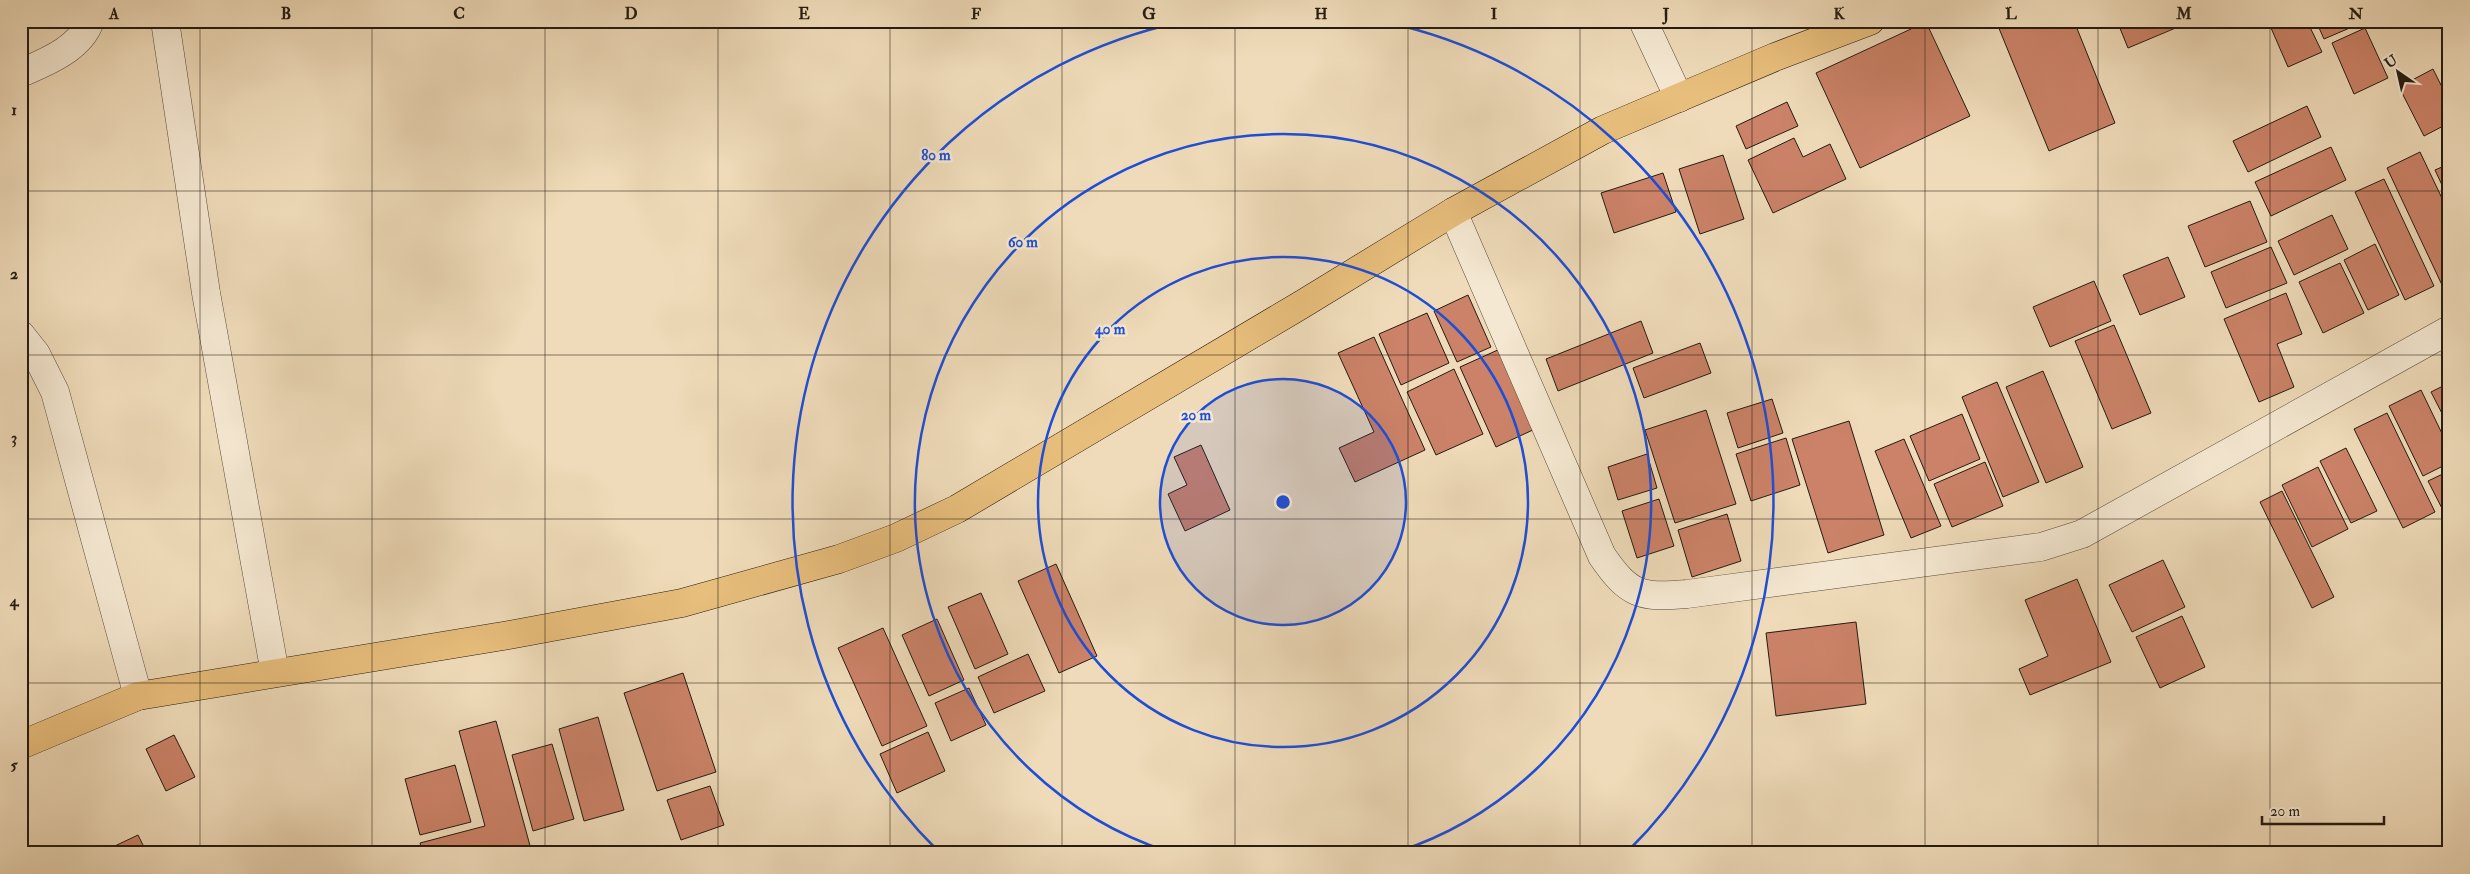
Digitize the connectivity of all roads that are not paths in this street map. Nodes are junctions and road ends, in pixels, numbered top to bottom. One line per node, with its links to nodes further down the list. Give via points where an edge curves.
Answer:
1 (90, 21): 5 (street, via 72,45 52,60)
2 (165, 21): 10 (street, via 206,292)
3 (1643, 21): 6 (street)
4 (1870, 21): 6 (main road)
5 (21, 73)
6 (1679, 98): 7 (main road, via 1602,130)
7 (1453, 212): 8 (street, via 1602,556 1616,576 1633,590 1654,596 2041,547 2082,534); 10 (main road, via 1080,438 957,509 896,538 839,559 682,603 509,636)
8 (2449, 330)
9 (21, 335): 11 (street, via 47,372 55,392)
10 (275, 673): 11 (main road)
11 (138, 696): 12 (main road)
12 (21, 745)

